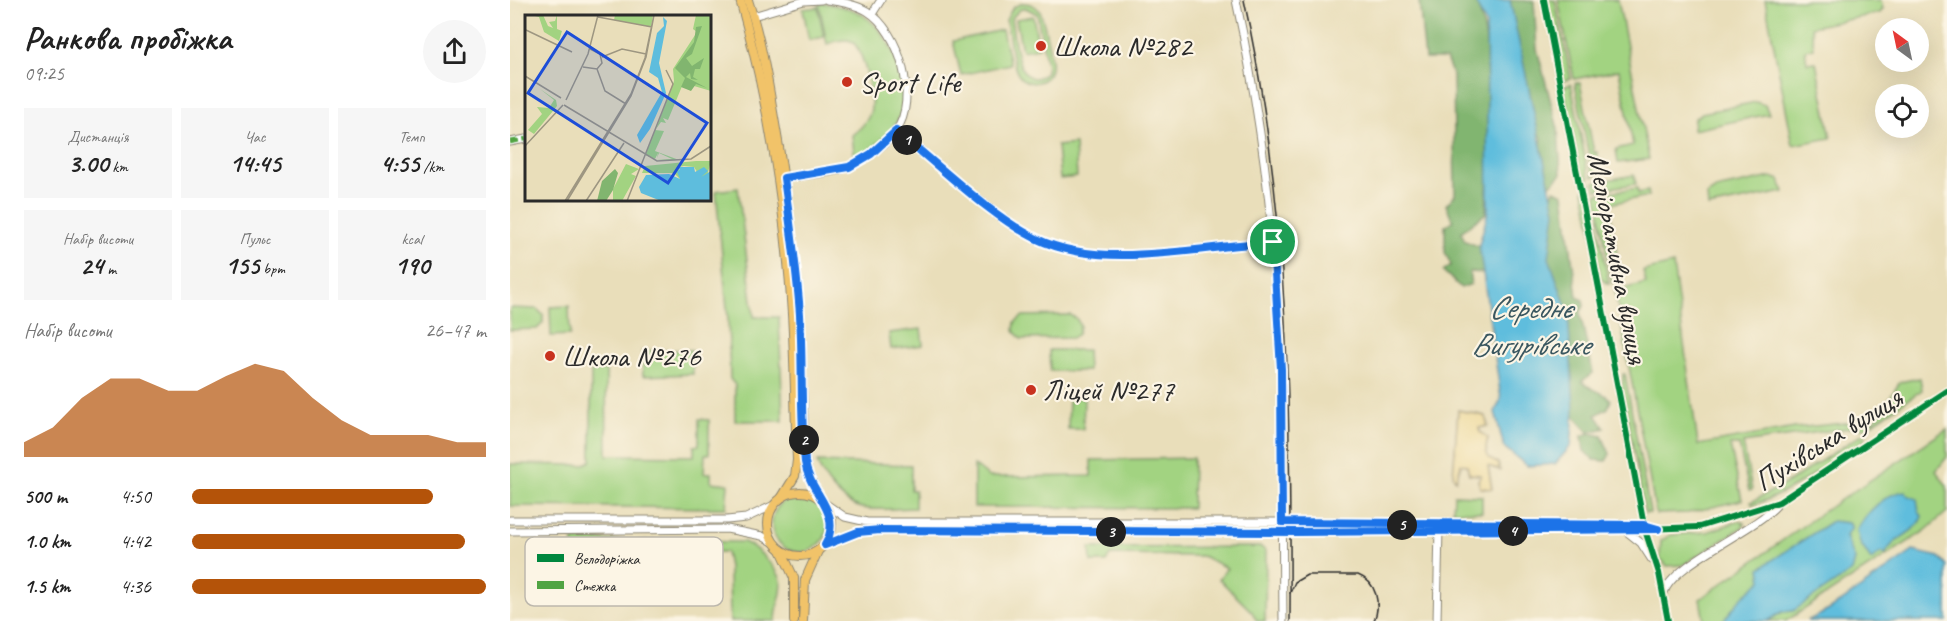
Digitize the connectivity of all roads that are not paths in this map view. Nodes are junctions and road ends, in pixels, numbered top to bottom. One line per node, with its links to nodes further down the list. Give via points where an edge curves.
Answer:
1 (740, 0): 16 (main road, via 770,139 791,292 796,460 795,476)
2 (748, 0): 9 (main road)
3 (820, 0): 9 (street)
4 (827, 0): 8 (street, via 851,4)
5 (881, 0): 8 (street)
6 (1236, 0): 14 (street, via 1262,148)
7 (1544, 0): 23 (street, Меліоративна вулиця)
8 (872, 14): 10 (street, via 901,59 906,108)
9 (753, 16): 13 (main road)
10 (896, 131): 13 (street, via 871,154 849,167); 14 (street, via 1014,225 1059,247 1117,254)
11 (525, 139): 12 (street)
12 (510, 142)
13 (784, 178): 17 (main road, via 800,315 805,458 807,472)
14 (1273, 242): 21 (street, via 1281,369)
15 (1947, 391): 18 (street, Пухівська вулиця)
16 (782, 497): 17 (main road, via 803,492); 19 (main road)
17 (823, 501): 21 (street, via 845,518 867,522); 28 (main road, via 833,527)
18 (1779, 502): 23 (street, Пухівська вулиця, via 1699,527); 32 (street, via 1759,520 1673,577)
19 (774, 505): 20 (street, via 746,518 727,520); 27 (main road, via 768,523)
20 (510, 520)
21 (1282, 522): 22 (street); 26 (street)
22 (1439, 528): 23 (street); 25 (street); 26 (street); 36 (street)
23 (1645, 528): 25 (street); 31 (street, Меліоративна вулиця)
24 (510, 531): 27 (street, via 727,529)
25 (1625, 531): 31 (street, via 1644,547)
26 (1282, 532): 28 (street, via 880,530 858,532); 35 (street)
27 (774, 542): 29 (main road)
28 (825, 545): 30 (main road)
29 (780, 550): 30 (main road, via 799,556); 33 (main road, via 794,578)
30 (818, 552): 34 (main road, via 805,580)
31 (1659, 573): 32 (street)
32 (1663, 595): 37 (street)
33 (794, 621)
34 (803, 621)
35 (1283, 621)
36 (1437, 621)
37 (1668, 621)

